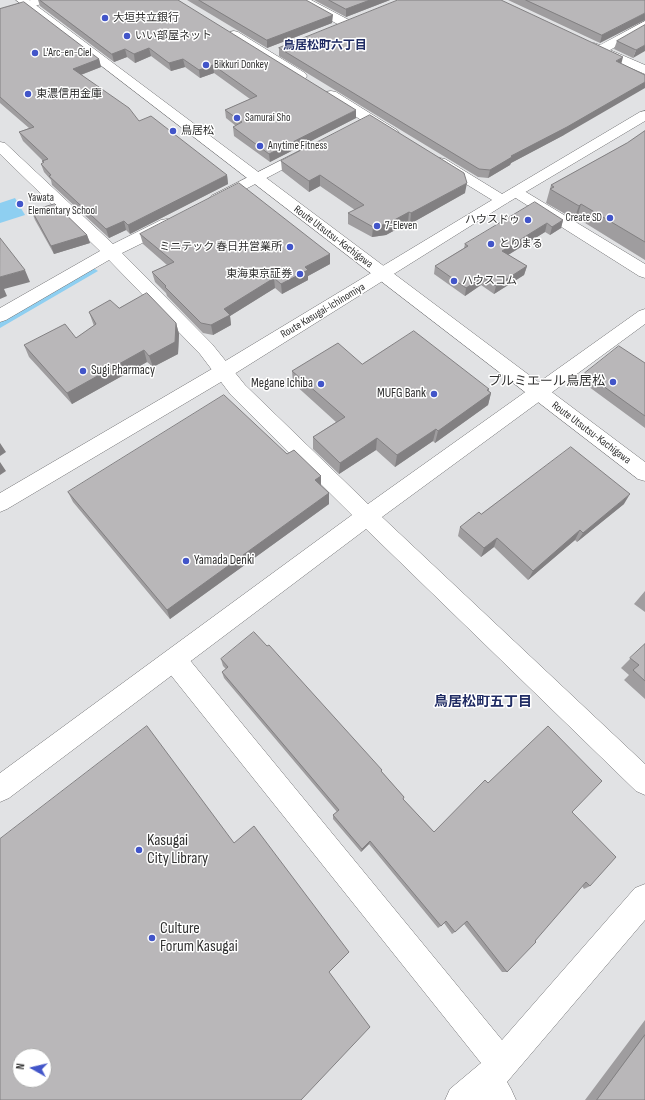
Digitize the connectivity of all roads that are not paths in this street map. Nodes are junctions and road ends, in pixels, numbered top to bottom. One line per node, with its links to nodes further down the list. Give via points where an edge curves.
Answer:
1 (43, 0): 3 (street)
2 (302, 0): 7 (street, via 349,21)
3 (25, 2): 4 (street); 22 (street, Route Utsutsu-Kachigawa)
4 (0, 14)
5 (645, 25): 10 (street)
6 (222, 28): 11 (street)
7 (331, 29)
8 (580, 40): 10 (street)
9 (282, 49): 11 (street)
10 (600, 50): 12 (street)
11 (268, 55): 13 (street)
12 (645, 70)
13 (308, 80)
14 (322, 89): 16 (street)
15 (645, 115): 23 (street, Route Kasugai-Ichinomiya)
16 (369, 118): 17 (street); 18 (street)
17 (355, 126)
18 (406, 141)
19 (321, 144): 22 (street)
20 (0, 146): 26 (street)
21 (427, 154): 23 (street)
22 (256, 178): 24 (street); 28 (street, Route Utsutsu-Kachigawa)
23 (509, 196): 27 (street); 28 (street, Route Kasugai-Ichinomiya)
24 (199, 207)
25 (179, 218): 26 (street)
26 (111, 252): 30 (street); 31 (street, via 206,349)
27 (645, 272)
28 (383, 275): 31 (street, Route Kasugai-Ichinomiya); 32 (street, Route Utsutsu-Kachigawa)
29 (645, 315): 32 (street)
30 (0, 316)
31 (224, 372): 34 (street, Route Kasugai-Ichinomiya); 35 (street, via 238,390)
32 (538, 392): 33 (street, Route Utsutsu-Kachigawa); 35 (street)
33 (645, 473)
34 (0, 503)
35 (367, 516): 36 (street); 37 (street)
36 (174, 661): 38 (street); 40 (street)
37 (645, 782)
38 (0, 789)
39 (645, 898): 40 (street)
40 (496, 1082): 41 (street)
41 (461, 1100)

